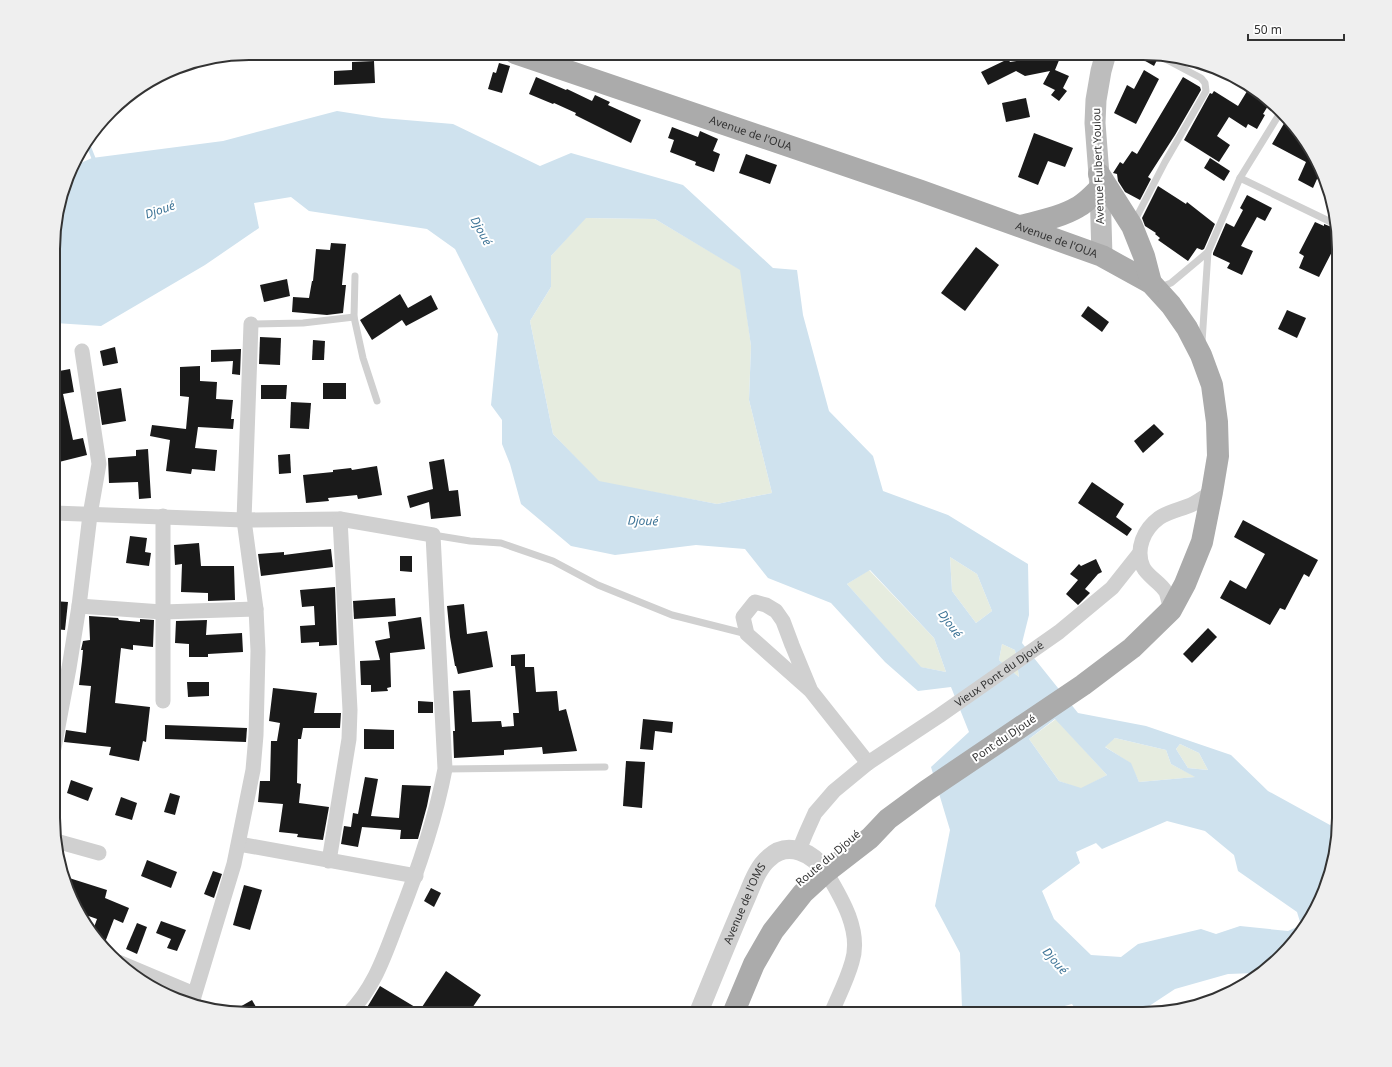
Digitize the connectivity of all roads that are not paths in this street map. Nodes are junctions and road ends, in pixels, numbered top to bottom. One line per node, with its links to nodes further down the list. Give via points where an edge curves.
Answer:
1 (536, 60): 8 (main road, Avenue de l'OUA)
2 (1104, 60): 6 (main road, Avenue Fulbert Youlou, via 1096,100 1095,123)
3 (1173, 63): 9 (lane, via 1201,78 1206,83 1206,91)
4 (1278, 116): 5 (lane)
5 (1240, 178): 7 (lane); 10 (lane)
6 (1099, 181): 8 (main road, via 1089,199 1072,210); 9 (main road); 11 (main road, Avenue Fulbert Youlou)
7 (1329, 221)
8 (1021, 226): 11 (main road, Avenue de l'OUA)
9 (1132, 226): 13 (main road)
10 (1208, 252): 13 (lane, via 1171,283); 17 (lane)
11 (1102, 256): 13 (main road, Avenue de l'OUA)
12 (355, 276): 14 (lane)
13 (1154, 286): 17 (main road, Avenue de l'OUA, via 1183,322)
14 (354, 317): 15 (lane, via 302,323); 18 (lane, via 363,358)
15 (252, 324): 24 (street)
16 (82, 351): 21 (street, via 99,464)
17 (1201, 355): 19 (main road, Avenue de l'OUA, via 1212,385 1217,422 1218,456)
18 (377, 401)
19 (1212, 492): 26 (street, via 1195,503 1160,518 1149,528 1142,540); 29 (main road, Avenue de l'OUA, via 1202,542 1185,584)
20 (60, 513): 21 (street)
21 (90, 514): 22 (street); 27 (street)
22 (163, 516): 24 (street); 30 (street)
23 (340, 519): 24 (street); 25 (street); 44 (street, via 350,710 349,739)
24 (244, 520): 28 (street)
25 (433, 535): 31 (lane, via 501,543 553,561 598,585 672,615); 38 (street)
26 (1139, 554): 29 (street, via 1143,568 1166,592); 36 (street, Vieux Pont du Djoué, via 1112,588 1059,632)
27 (79, 606): 30 (street); 35 (street)
28 (256, 609): 30 (street); 41 (street, via 256,735 253,770)
29 (1170, 610): 32 (main road, Avenue de l'OUA, via 1132,648)
30 (162, 612): 34 (street)
31 (747, 634): 33 (street); 33 (street, via 743,617 755,602 776,611 783,621)
32 (1083, 685): 39 (main road, Pont du Djoué)
33 (811, 691): 36 (street)
34 (163, 701)
35 (60, 716)
36 (868, 764): 42 (street, Vieux Pont du Djoué, via 834,791 816,813)
37 (605, 767): 38 (lane)
38 (445, 769): 46 (street, via 440,799)
39 (926, 791): 45 (main road, Route du Djoué, via 888,819 869,824)
40 (62, 843): 43 (street)
41 (239, 844): 44 (street); 49 (street)
42 (799, 850): 45 (street); 51 (street, Avenue de l'OMS, via 781,850 769,858 757,873)
43 (99, 853)
44 (329, 862): 46 (street)
45 (823, 867): 52 (main road, Route du Djoué, via 804,875 772,910 743,960); 53 (main road, Route du Djoué, via 773,931 754,964); 54 (street, via 840,896 854,939 853,961)
46 (416, 876): 50 (street, via 381,965)
47 (143, 974): 48 (street)
48 (189, 997)
49 (193, 999)
50 (354, 1007)
51 (701, 1007)
52 (723, 1007)
53 (736, 1007)
54 (834, 1007)

